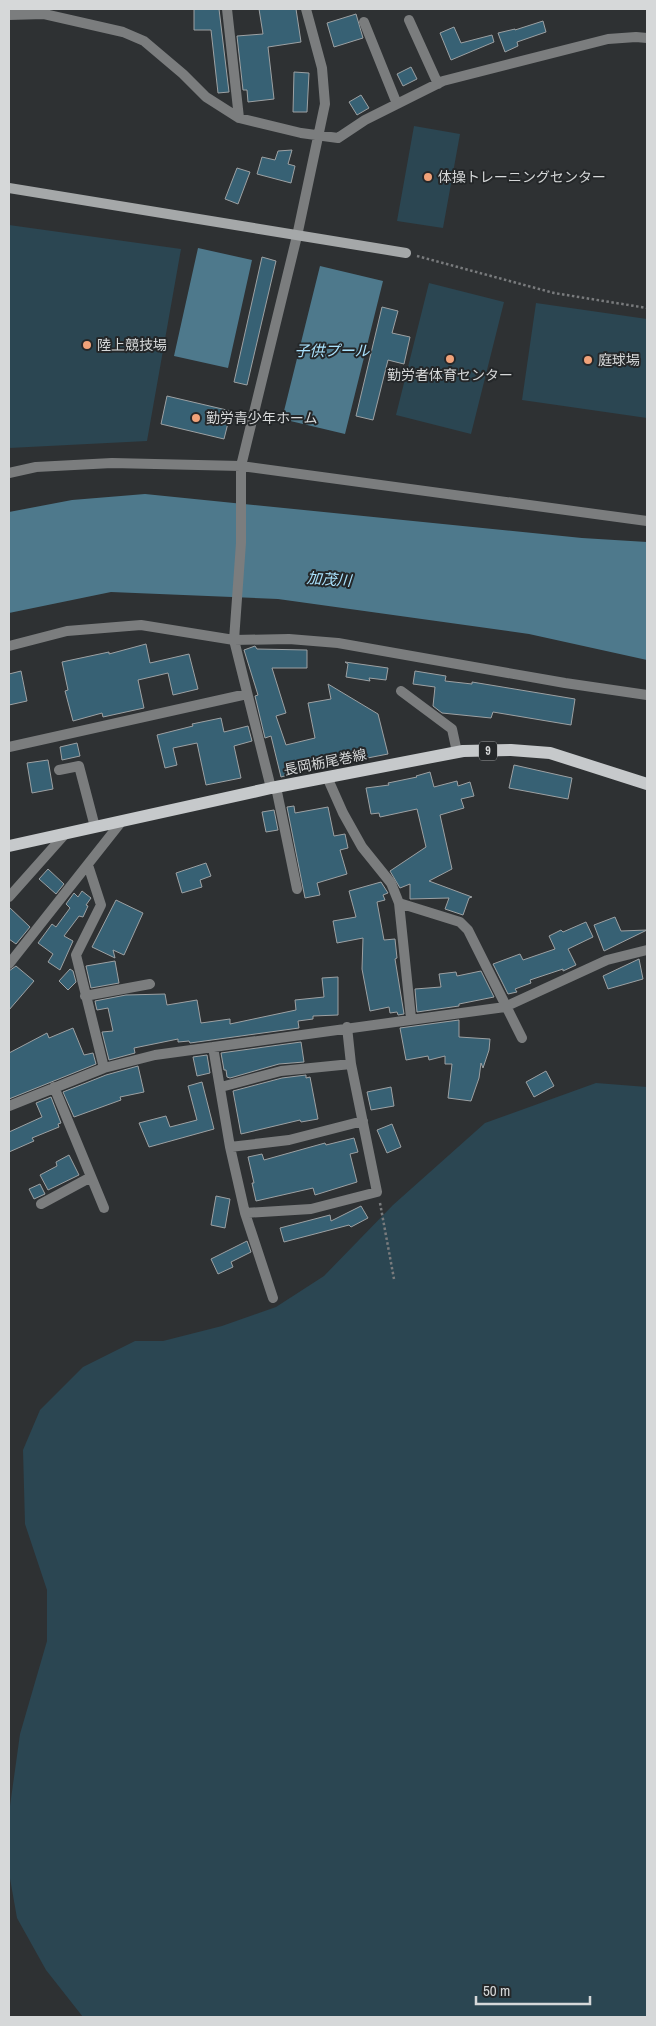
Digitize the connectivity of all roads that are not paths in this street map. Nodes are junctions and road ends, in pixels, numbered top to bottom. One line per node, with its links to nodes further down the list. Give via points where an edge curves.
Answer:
1 (228, 9): 9 (street)
2 (306, 9): 10 (street, via 322,68 325,104)
3 (9, 15): 9 (street, via 44,14 123,32 144,41 206,97)
4 (409, 20): 7 (street)
5 (364, 22): 8 (street)
6 (647, 38): 7 (street, via 608,39)
7 (438, 84): 8 (street)
8 (398, 104): 10 (street, via 338,138)
9 (239, 118): 10 (street)
10 (319, 136): 12 (street)
11 (9, 188): 12 (street)
12 (297, 236): 13 (street); 14 (street)
13 (406, 253)
14 (241, 466): 15 (street, via 112,463 36,467); 16 (street); 17 (street, via 241,543)
15 (9, 473)
16 (647, 521)
17 (234, 640): 18 (street, via 141,625 67,631); 20 (street); 21 (street, via 289,639 338,643 565,683)
18 (9, 646)
19 (402, 691): 23 (street, via 452,729)
20 (247, 694): 22 (street); 27 (street)
21 (647, 694)
22 (9, 747)
23 (457, 752): 25 (main road, 長岡栃尾巻線 / 9); 26 (main road, 長岡栃尾巻線 / 9, via 550,752)
24 (59, 770): 29 (street, via 79,766)
25 (327, 777): 27 (main road, 長岡栃尾巻線 / 9); 35 (street, via 362,847 391,882)
26 (647, 784)
27 (273, 787): 28 (main road, 長岡栃尾巻線 / 9); 33 (street)
28 (122, 821): 29 (main road, 長岡栃尾巻線 / 9); 32 (street)
29 (95, 827): 30 (main road, 長岡栃尾巻線 / 9)
30 (66, 833): 31 (main road, 長岡栃尾巻線 / 9); 34 (street)
31 (9, 846)
32 (88, 865): 37 (street); 39 (street, via 101,904 76,955)
33 (297, 889)
34 (9, 897)
35 (399, 903): 40 (street, via 460,922 468,930); 41 (street)
36 (647, 950): 40 (street, via 607,960)
37 (9, 964)
38 (150, 984): 39 (street)
39 (85, 996): 46 (street)
40 (505, 1007): 41 (street); 43 (street)
41 (411, 1018): 42 (street)
42 (347, 1027): 44 (street); 45 (street)
43 (522, 1038)
44 (213, 1047): 46 (street); 47 (street)
45 (351, 1064): 47 (street, via 281,1071); 50 (street)
46 (104, 1068): 48 (street)
47 (221, 1087): 51 (street)
48 (54, 1088): 49 (street); 52 (street)
49 (9, 1106)
50 (363, 1122): 51 (street, via 289,1140); 55 (street, via 377,1192 311,1209)
51 (230, 1146): 55 (street)
52 (91, 1177): 53 (street); 54 (street)
53 (41, 1204)
54 (104, 1208)
55 (245, 1213): 56 (street)
56 (273, 1298)

